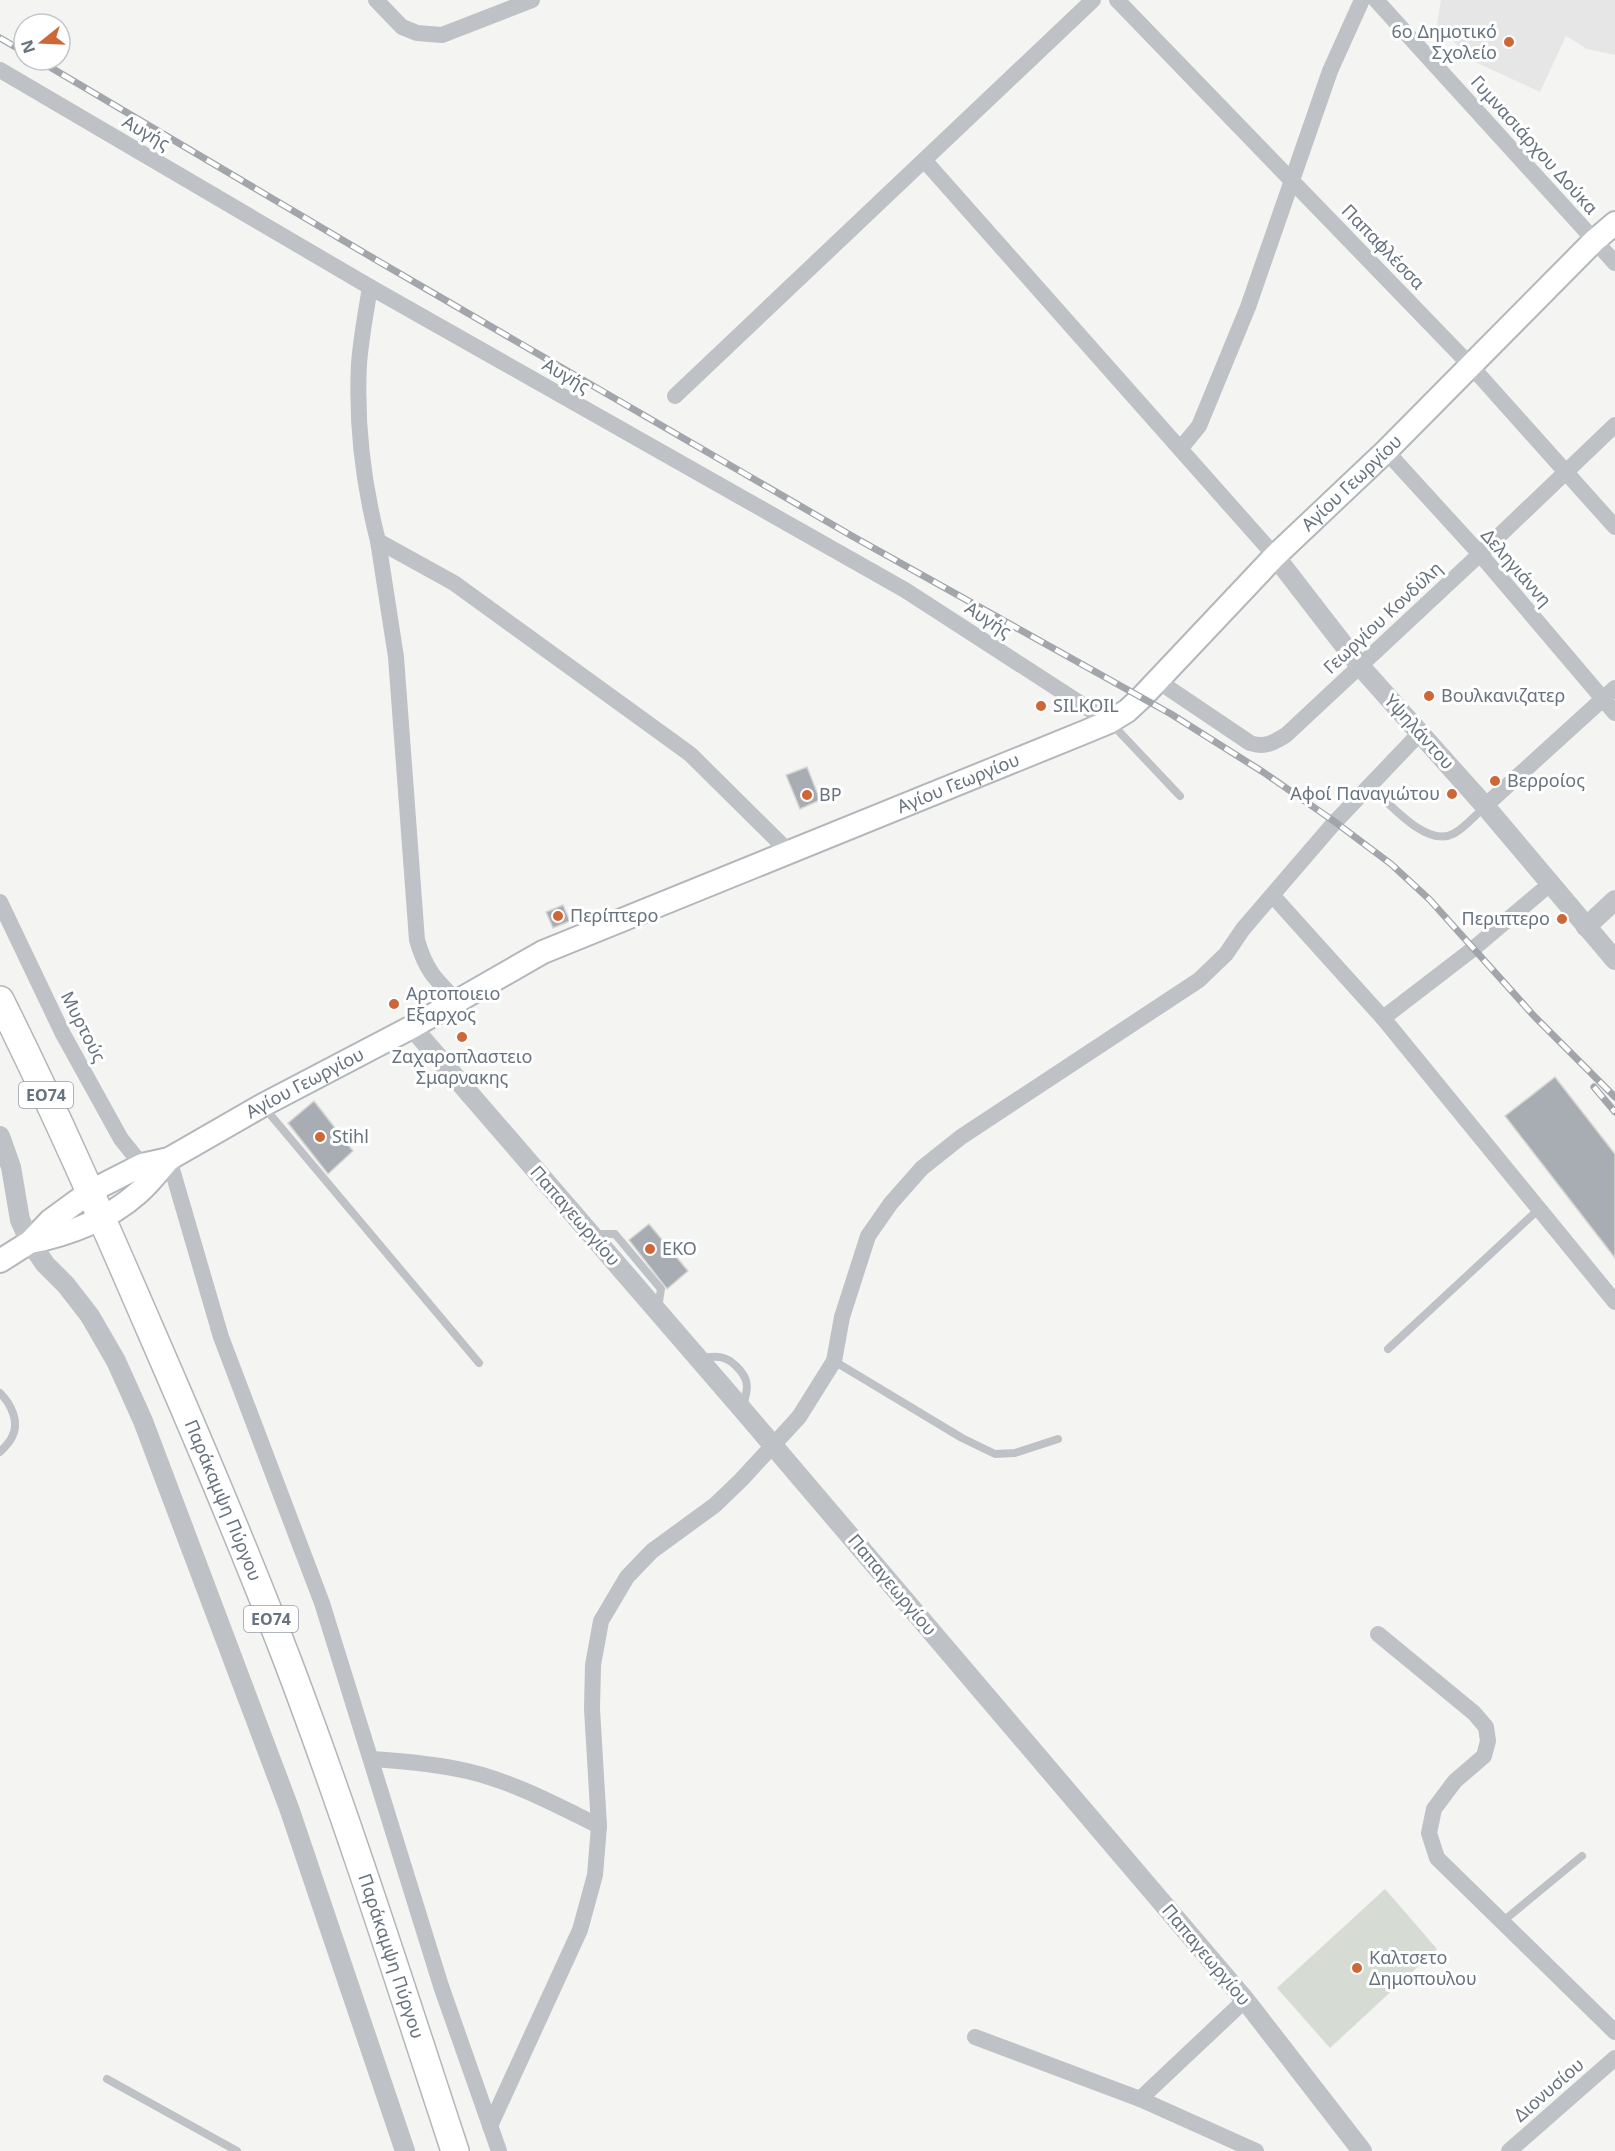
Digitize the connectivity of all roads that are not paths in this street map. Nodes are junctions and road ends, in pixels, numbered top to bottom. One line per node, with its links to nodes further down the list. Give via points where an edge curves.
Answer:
1 (376, 0): 2 (street, via 402,27 442,35)
2 (532, 0)
3 (1093, 0): 8 (street)
4 (1117, 0): 9 (street, Παπαφλέσσα)
5 (1362, 0): 9 (street, via 1330,71)
6 (1376, 0): 11 (street, Γυμνασιάρχου Δούκα)
7 (0, 70): 13 (street, Αυγής)
8 (925, 161): 15 (street); 17 (street)
9 (1291, 179): 14 (street, Παπαφλέσσα); 17 (street, via 1248,307 1199,426)
10 (1615, 223): 11 (main road, Αγίου Γεωργίου)
11 (1594, 241): 12 (street, Γυμνασιάρχου Δούκα); 14 (main road, Αγίου Γεωργίου)
12 (1615, 263)
13 (370, 287): 21 (street, via 359,364 360,448); 29 (street, Αυγής, via 905,590)
14 (1471, 366): 18 (main road, Αγίου Γεωργίου); 19 (street, Παπαφλέσσα)
15 (675, 396)
16 (1615, 425): 19 (street, Γεωργίου Κονδύλη)
17 (1181, 448): 23 (street)
18 (1386, 451): 22 (street, Δεληγιάννη); 23 (main road, Αγίου Γεωργίου)
19 (1565, 471): 20 (street, Παπαφλέσσα); 22 (street, Γεωργίου Κονδύλη)
20 (1615, 527)
21 (378, 541): 34 (street, via 454,583 690,754); 42 (street, via 396,657 417,940 430,974)
22 (1480, 554): 24 (street, Γεωργίου Κονδύλη); 27 (street, Δεληγιάννη)
23 (1275, 556): 24 (street, Υψηλάντου); 25 (main road, Αγίου Γεωργίου)
24 (1360, 666): 25 (street, Γεωργίου Κονδύλη, via 1286,735 1269,745 1258,746); 30 (street, Υψηλάντου)
25 (1158, 681): 29 (main road, Αγίου Γεωργίου, via 1127,711)
26 (1615, 688): 27 (street)
27 (1602, 699): 28 (street, Δεληγιάννη); 33 (street)
28 (1615, 712)
29 (1109, 722): 32 (lane); 34 (main road, Αγίου Γεωργίου)
30 (1420, 733): 31 (street); 33 (street, Υψηλάντου)
31 (1370, 785): 33 (lane, via 1423,833 1440,838 1454,834); 36 (street)
32 (1180, 796)
33 (1485, 806): 35 (street, Υψηλάντου)
34 (790, 853): 42 (main road, Αγίου Γεωργίου, via 543,952)
35 (1550, 884): 39 (street, Υψηλάντου); 43 (street)
36 (1273, 896): 43 (street); 56 (street, via 1226,954 1199,980 961,1137 922,1168 868,1236 842,1317)
37 (1615, 900): 39 (street)
38 (0, 902): 48 (street, Μυρτούς, via 63,1034 121,1139)
39 (1586, 927): 40 (street, Υψηλάντου)
40 (1615, 960)
41 (0, 1000): 49 (highway, Παράκαμψη Πύργου / ΕΟ74)
42 (456, 1001): 44 (main road, Αγίου Γεωργίου)
43 (1383, 1018): 50 (street)
44 (412, 1027): 45 (main road, Αγίου Γεωργίου); 60 (street, Παπαγεωργίου)
45 (263, 1105): 47 (main road, Αγίου Γεωργίου); 57 (lane)
46 (0, 1136): 52 (street, via 11,1167 20,1220)
47 (169, 1159): 48 (main road, Αγίου Γεωργίου); 51 (main road, Αγίου Γεωργίου, via 138,1193); 63 (street, via 221,1336 322,1603)
48 (142, 1165): 49 (main road, Αγίου Γεωργίου)
49 (91, 1191): 51 (highway, Παράκαμψη Πύργου / ΕΟ74); 52 (main road, Αγίου Γεωργίου, via 50,1221)
50 (1539, 1209): 54 (street); 55 (lane)
51 (102, 1217): 52 (main road, Αγίου Γεωργίου, via 66,1233); 76 (highway, Παράκαμψη Πύργου / ΕΟ74, via 289,1664 383,1931)
52 (30, 1242): 53 (main road, Αγίου Γεωργίου); 75 (street, via 90,1316 116,1360 143,1421 289,1808)
53 (0, 1261)
54 (1615, 1302)
55 (1388, 1349)
56 (834, 1361): 59 (lane, via 995,1454 1015,1453); 60 (street, via 799,1417)
57 (479, 1363)
58 (0, 1393): 61 (lane, via 8,1401 15,1420 13,1436)
59 (1058, 1439)
60 (773, 1446): 64 (street, via 715,1505 652,1551 627,1576 601,1621 593,1665 592,1710); 67 (street, Παπαγεωργίου)
61 (0, 1452)
62 (1378, 1634): 66 (street, via 1486,1727 1484,1756 1455,1781 1434,1809 1429,1833 1437,1857)
63 (371, 1758): 64 (street, via 473,1772); 73 (street, via 441,1986)
64 (599, 1826): 73 (street, via 595,1875 580,1930)
65 (1582, 1856): 66 (lane)
66 (1502, 1922): 68 (street)
67 (1245, 2000): 72 (street); 79 (street, Παπαγεωργίου)
68 (1615, 2032)
69 (975, 2037): 72 (street)
70 (1615, 2058): 80 (street, Διονυσίου)
71 (107, 2079): 74 (lane)
72 (1140, 2099): 78 (street)
73 (490, 2126): 77 (street)
74 (237, 2151)
75 (405, 2151)
76 (454, 2151)
77 (498, 2151)
78 (1256, 2151)
79 (1362, 2151)
80 (1509, 2151)

